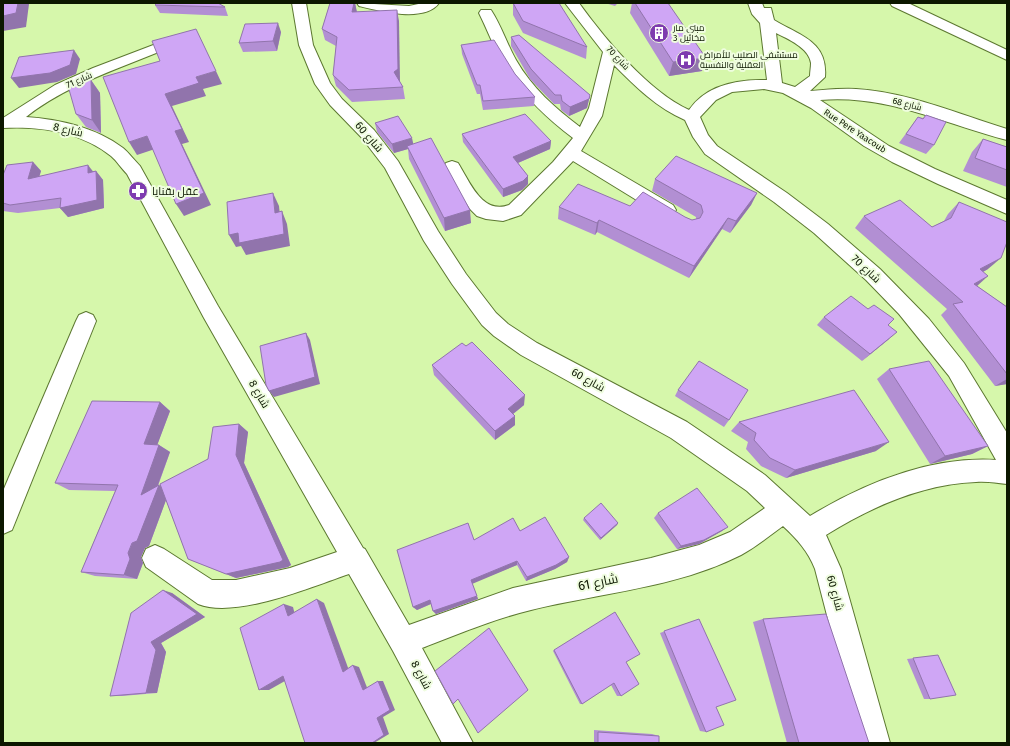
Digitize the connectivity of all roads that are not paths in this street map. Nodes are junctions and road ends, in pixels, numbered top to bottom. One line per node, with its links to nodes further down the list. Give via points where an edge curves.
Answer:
1 (299, 3): 26 (street, شارع 60, via 306,45 323,84 392,165 431,236 489,319 529,349 702,445 756,483)
2 (364, 3): 3 (street, via 408,9 429,6)
3 (432, 3)
4 (572, 3): 11 (street, شارع 70)
5 (755, 3): 9 (street, via 759,14)
6 (767, 3): 9 (street)
7 (897, 3): 12 (street)
8 (486, 13): 18 (street, via 508,60 529,91 543,106)
9 (767, 21): 13 (street); 14 (street, via 808,46 814,53 817,62 816,77)
10 (156, 48): 16 (street, شارع 71, via 69,84 34,103)
11 (611, 51): 15 (street, شارع 70, via 654,94 673,108); 18 (street, via 594,117)
12 (1007, 56)
13 (775, 86): 14 (street, Rue Pere Yaacoub); 15 (street, Rue Pere Yaacoub, via 757,84 725,89)
14 (799, 95): 17 (street, شارع 68, via 871,96 905,103); 21 (street, Rue Pere Yaacoub, via 876,147 922,171)
15 (697, 110): 24 (street, شارع 70, via 700,137 711,150 803,214 865,267 908,309 964,381)
16 (6, 123): 30 (street, شارع 8, via 35,124 92,136 117,152 134,170 211,312)
17 (1007, 135)
18 (581, 136): 19 (street)
19 (570, 152): 20 (street, via 515,210 506,215 486,214 474,204); 22 (street)
20 (452, 167)
21 (1007, 207)
22 (683, 220)
23 (86, 321): 27 (street)
24 (1007, 456)
25 (1007, 472): 28 (street, via 976,470 931,477 888,490 847,508)
26 (786, 510): 28 (street, شارع 60); 31 (street, شارع 61, via 724,550 689,562 528,597 492,607)
27 (3, 521)
28 (808, 532): 33 (street, شارع 60, via 819,547 828,569)
29 (155, 558): 30 (street, via 208,594 236,594 290,581)
30 (356, 558): 31 (street, شارع 8)
31 (403, 641): 32 (street, شارع 8)
32 (456, 742)
33 (875, 743)

